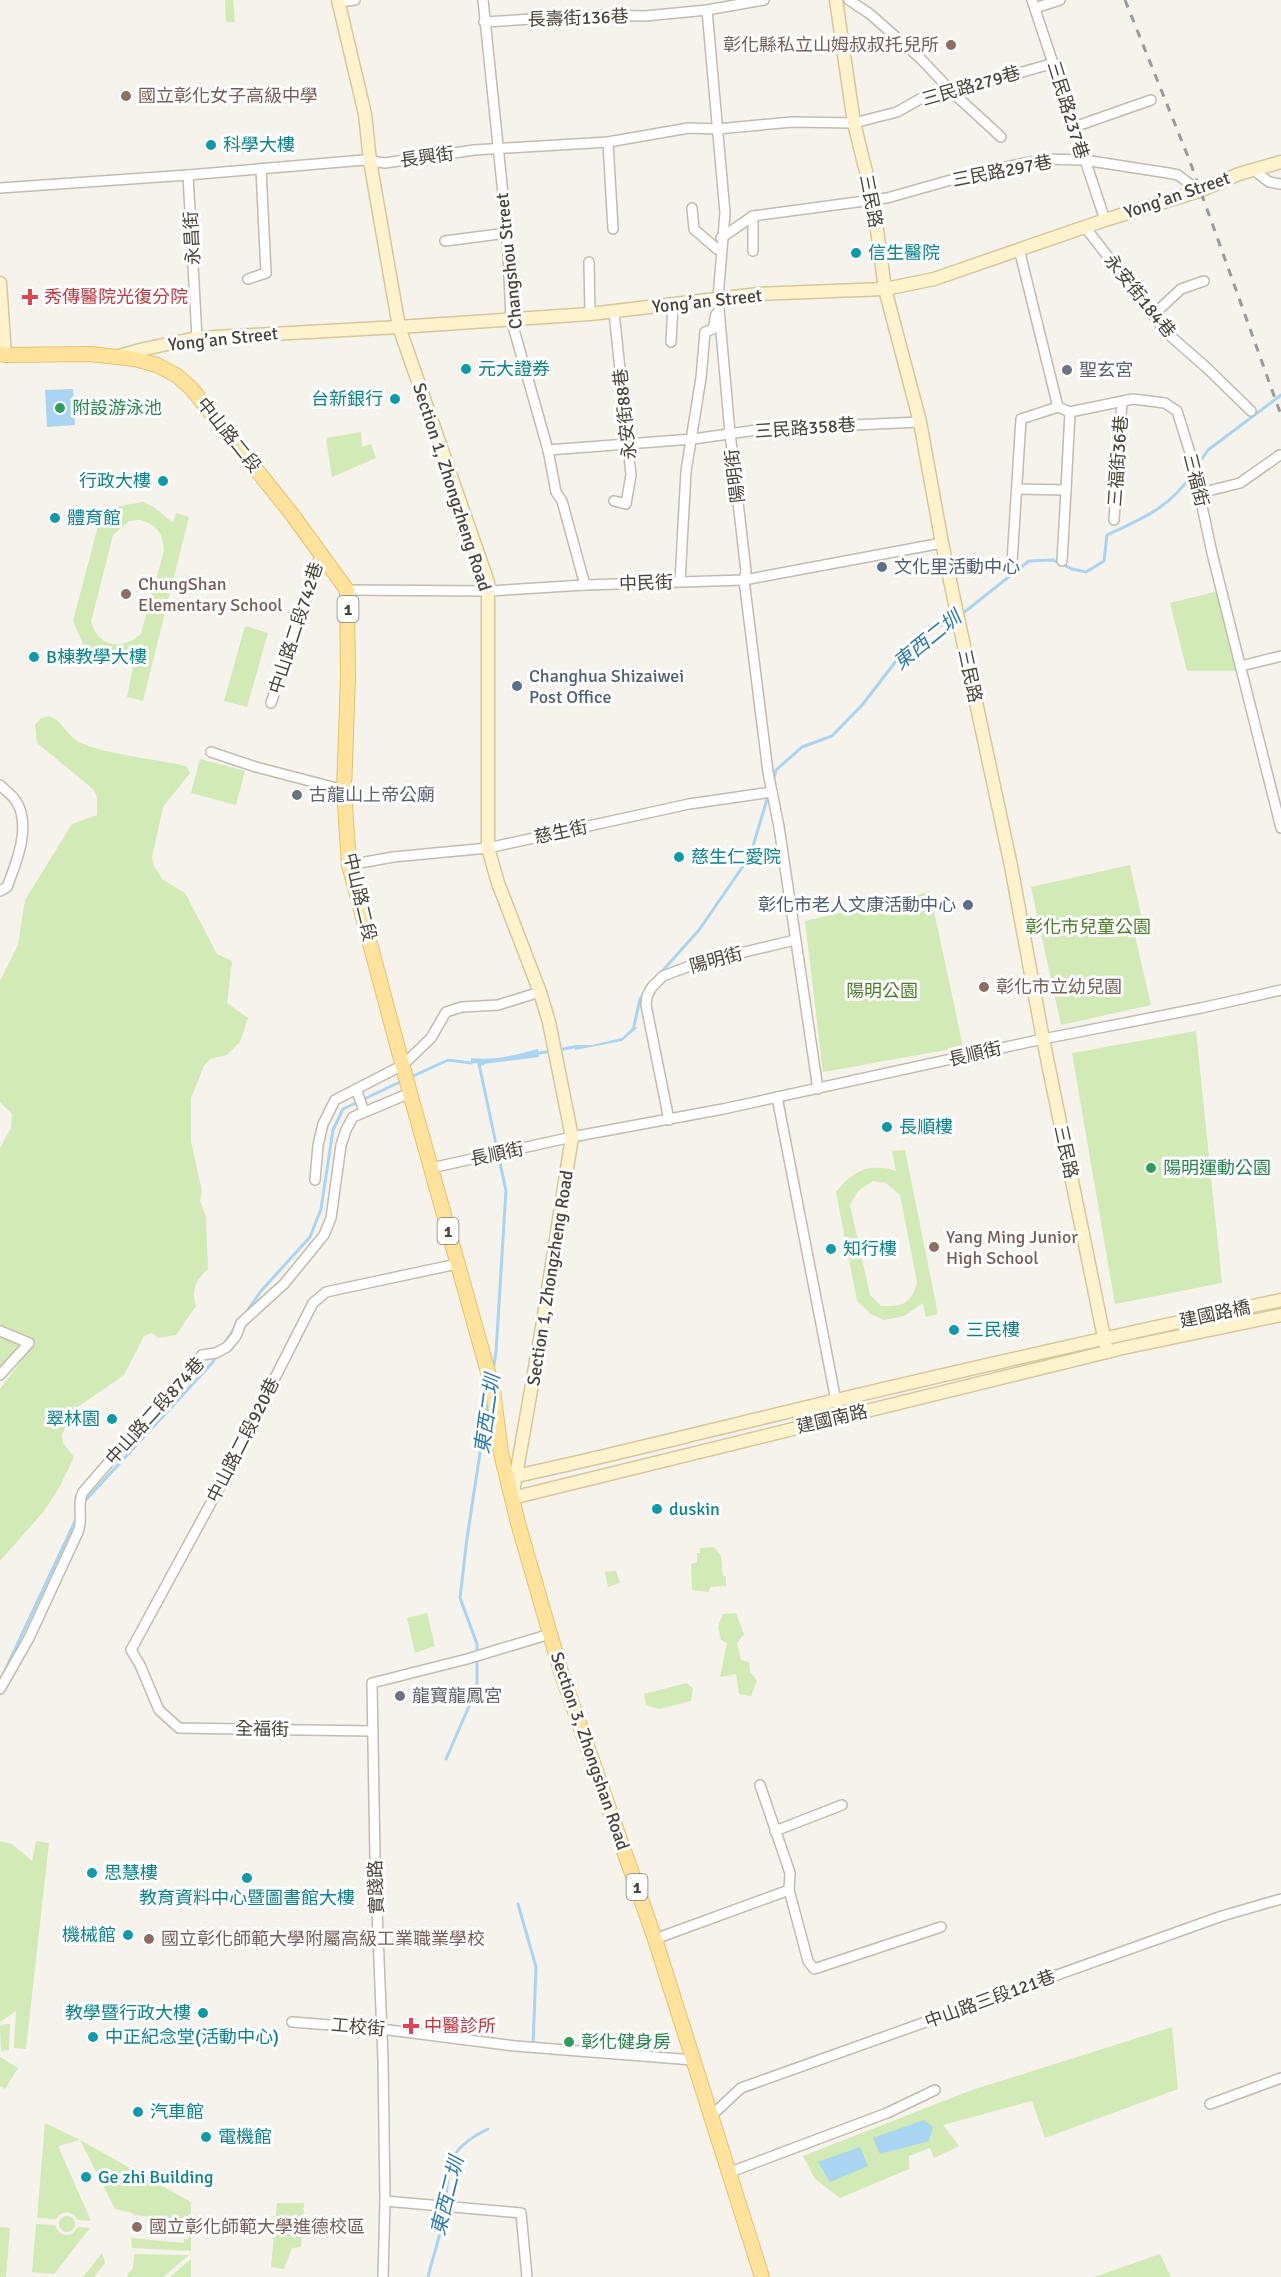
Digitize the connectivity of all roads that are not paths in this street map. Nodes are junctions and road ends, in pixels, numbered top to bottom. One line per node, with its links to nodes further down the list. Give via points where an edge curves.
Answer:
1 (355, 0): 7 (street)
2 (483, 0): 10 (street, Changshou Street)
3 (764, 0): 9 (street, 長壽街136巷)
4 (836, 0): 14 (street, 三民路)
5 (849, 0): 12 (street, via 921,59)
6 (1060, 0): 8 (street)
7 (339, 1): 21 (street, Section 1, Zhongzheng Road, via 365,114)
8 (1033, 4): 11 (street, 三民路237巷)
9 (707, 10): 10 (street, 長壽街136巷); 16 (street, 陽明街)
10 (484, 22): 19 (street, Changshou Street)
11 (1054, 63): 12 (street, 三民路279巷); 15 (street, 三民路237巷)
12 (952, 92): 14 (street, 三民路279巷); 17 (street)
13 (1151, 100): 15 (street)
14 (854, 123): 16 (street, 長興街, via 792,122); 29 (street, 三民路)
15 (1074, 127): 20 (street, 三民路237巷)
16 (717, 129): 18 (street, 長興街, via 689,128); 36 (street, 陽明街, via 725,213)
17 (1001, 136)
18 (608, 142): 19 (street, 長興街); 34 (street)
19 (499, 149): 21 (street, 長興街, via 385,163); 35 (street, Changshou Street)
20 (1084, 160): 28 (street, 三民路297巷, via 1178,176); 29 (street, 三民路297巷, via 1044,159); 32 (street, 三民路237巷)
21 (370, 161): 23 (street, 長興街); 52 (street, Section 1, Zhongzheng Road)
22 (1281, 162): 24 (street, Yong’an Street)
23 (261, 169): 25 (street, 長興街); 42 (street, via 266,273)
24 (1255, 171): 26 (street, via 1269,182); 28 (street, Yong’an Street)
25 (188, 175): 27 (street, 長興街); 53 (street, 永昌街)
26 (1281, 184)
27 (0, 188)
28 (1199, 191): 32 (street, Yong’an Street)
29 (873, 200): 31 (street, 三民路297巷); 45 (street, 三民路)
30 (693, 208): 38 (street, via 694,229)
31 (753, 216): 36 (street); 40 (street)
32 (1104, 220): 33 (street, Yong’an Street)
33 (1085, 227): 39 (street, Yong’an Street); 50 (street, 永安街184巷)
34 (613, 229)
35 (507, 233): 37 (street); 51 (street, Changshou Street)
36 (721, 238): 38 (street, 陽明街)
37 (445, 241)
38 (721, 249): 46 (street, 陽明街)
39 (1018, 249): 45 (street, Yong’an Street, via 934,279); 58 (street)
40 (753, 251)
41 (589, 262): 49 (street)
42 (248, 279)
43 (1204, 281): 50 (street, via 1181,289)
44 (0, 283): 55 (street)
45 (885, 289): 46 (street, Yong’an Street); 61 (street, 三民路)
46 (718, 299): 47 (street, Yong’an Street); 62 (street, 陽明街); 63 (street, via 713,329 705,332)
47 (673, 304): 48 (street, Yong’an Street); 54 (street)
48 (614, 312): 49 (street, Yong’an Street); 64 (street, 永安街88巷)
49 (590, 314): 51 (street, Yong’an Street)
50 (1153, 315): 59 (street, 永安街184巷, via 1167,333)
51 (511, 319): 52 (street, Yong’an Street); 65 (street, Changshou Street)
52 (399, 327): 53 (street, Yong’an Street); 80 (street, Section 1, Zhongzheng Road)
53 (198, 338): 56 (street, Yong’an Street)
54 (671, 342)
55 (2, 354): 56 (main road, 中山路二段 / 1)
56 (116, 357): 73 (main road, 中山路二段 / 1, via 157,365 191,388)
57 (1122, 402): 60 (street, 三福街); 69 (street, 三福街, via 1133,399 1165,403 1177,411); 71 (street, 三福街36巷)
58 (1058, 407): 60 (street); 67 (street, via 1022,419)
59 (1251, 411)
60 (1070, 412): 68 (street)
61 (920, 422): 62 (street, 三民路358巷); 72 (street, 三民路)
62 (730, 433): 63 (street, 三民路358巷); 76 (street, 陽明街)
63 (693, 439): 64 (street, 三民路358巷); 77 (street, via 686,471)
64 (629, 445): 65 (street, 三民路358巷); 70 (street, 永安街88巷, via 631,475 626,504)
65 (548, 450): 78 (street, Changshou Street, via 556,492 562,501)
66 (1280, 455): 69 (street, via 1240,483)
67 (1017, 489): 68 (street); 74 (street)
68 (1066, 490): 75 (street)
69 (1200, 493): 82 (street, 三福街)
70 (614, 501)
71 (1114, 520)
72 (942, 543): 76 (street, 中民街); 95 (street, 三民路, via 1011,866)
73 (321, 553): 79 (main road, 中山路二段 / 1); 83 (street, 中山路二段742巷)
74 (1012, 561)
75 (1062, 561)
76 (744, 580): 77 (street, 中民街); 87 (street, 陽明街)
77 (681, 582): 78 (street, 中民街)
78 (585, 585): 80 (street, 中民街)
79 (347, 590): 80 (street, 中民街); 86 (main road, 中山路二段 / 1)
80 (489, 591): 89 (street, Section 1, Zhongzheng Road)
81 (1281, 656): 82 (street)
82 (1242, 666): 88 (street, 三福街)
83 (271, 703)
84 (211, 752): 86 (street)
85 (0, 785): 91 (street, via 16,801 22,814 23,843 8,887)
86 (344, 790): 90 (main road, 中山路二段 / 1)
87 (772, 792): 89 (street, 慈生街, via 688,804); 92 (street, 陽明街)
88 (1281, 828)
89 (489, 848): 90 (street, 慈生街); 94 (street, Section 1, Zhongzheng Road, via 498,883)
90 (349, 865): 96 (main road, 中山路二段 / 1)
91 (0, 891)
92 (795, 940): 99 (street, 陽明街); 102 (street, 陽明街, via 698,963 663,976 652,987 646,1005)
93 (1281, 990): 95 (street, 長順街)
94 (540, 992): 96 (street, via 498,1005 446,1012 431,1038); 103 (street, Section 1, Zhongzheng Road)
95 (1043, 1039): 99 (street, 長順街); 112 (street, 三民路)
96 (404, 1068): 97 (street); 98 (main road, 中山路二段 / 1)
97 (356, 1089): 101 (street); 105 (street, via 335,1100 323,1124)
98 (409, 1089): 101 (street, 中山路二段874巷); 104 (main road, 中山路二段 / 1)
99 (818, 1089): 100 (street, 長順街)
100 (777, 1097): 102 (street, 長順街); 114 (street)
101 (364, 1111): 118 (street, 中山路二段874巷, via 353,1117 341,1145 331,1218 324,1235 284,1284 242,1323 227,1347 201,1355 83,1492 78,1532 29,1638)
102 (669, 1120): 103 (street, 長順街)
103 (572, 1137): 104 (street, 長順街); 115 (street, Section 1, Zhongzheng Road)
104 (431, 1168): 106 (main road, 中山路二段 / 1)
105 (315, 1180)
106 (458, 1264): 115 (main road, 中山路二段 / 1, via 494,1390 501,1453); 119 (street, 中山路二段920巷, via 326,1292 313,1303 131,1650)
107 (1281, 1300): 109 (street, 建國路橋)
108 (1281, 1314): 111 (street, 建國路橋)
109 (1149, 1328): 112 (street, 建國南路)
110 (0, 1331): 113 (street, via 29,1343)
111 (1153, 1342): 112 (street, 建國南路)
112 (1106, 1346): 114 (street, 建國南路); 116 (street, 建國南路)
113 (0, 1375)
114 (836, 1401): 115 (street, 建國南路)
115 (512, 1476): 116 (main road, 中山路二段 / 1)
116 (512, 1498): 117 (main road, Section 3, Zhongshan Road / 1)
117 (550, 1634): 120 (street, 實踐路, via 372,1683); 127 (main road, Section 3, Zhongshan Road / 1)
118 (0, 1689)
119 (159, 1710): 120 (street, 全福街, via 178,1728)
120 (373, 1731): 129 (street, 實踐路)
121 (760, 1785): 123 (street)
122 (842, 1804): 123 (street)
123 (775, 1831): 124 (street, via 790,1873)
124 (789, 1890): 126 (street, via 808,1961 814,1970); 127 (street)
125 (1281, 1899): 134 (street, 中山路三段121巷, via 1222,1916 741,2088)
126 (941, 1927)
127 (655, 1939): 130 (main road, Section 3, Zhongshan Road / 1)
128 (292, 2022): 129 (street, 工校街)
129 (381, 2029): 130 (street, 工校街); 136 (street, 實踐路)
130 (693, 2060): 134 (main road, Section 3, Zhongshan Road / 1)
131 (1281, 2078): 133 (street)
132 (935, 2090): 135 (street, via 887,2113)
133 (1210, 2104)
134 (710, 2117): 135 (main road, Section 3, Zhongshan Road / 1)
135 (728, 2174): 139 (main road, Section 3, Zhongshan Road / 1)
136 (385, 2201): 137 (street, 實踐路); 138 (street, via 521,2213)
137 (383, 2277)
138 (527, 2277)
139 (762, 2277)

